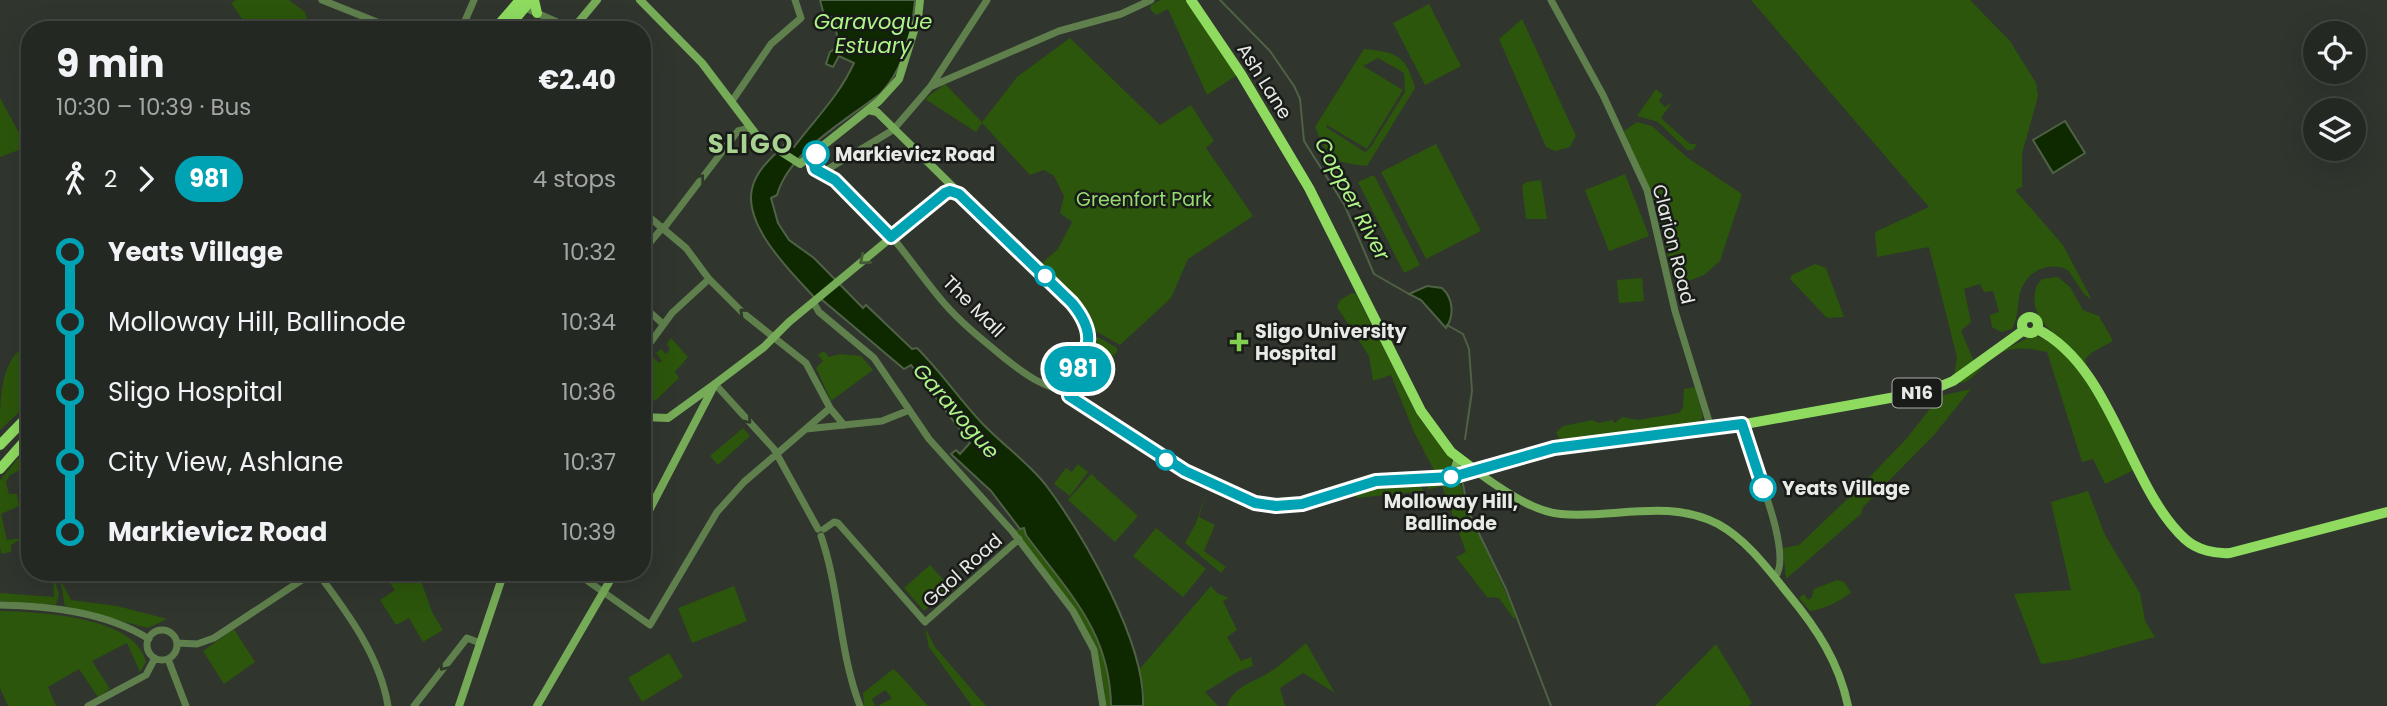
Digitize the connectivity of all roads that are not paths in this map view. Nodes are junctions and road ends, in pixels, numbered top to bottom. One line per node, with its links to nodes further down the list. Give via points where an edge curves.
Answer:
1 (322, 0): 13 (street)
2 (474, 0): 14 (street)
3 (597, 0): 18 (main road)
4 (640, 0): 20 (main road, via 685,44)
5 (795, 0): 20 (street, via 801,18 771,44)
6 (920, 0): 21 (main road, via 904,69)
7 (986, 0): 19 (street)
8 (1152, 0): 19 (street, via 1059,31)
9 (1192, 0): 54 (highway, Ash Lane, via 1305,181 1412,395)
10 (1551, 0): 50 (street, Clarion Road, via 1603,95 1647,190 1680,330)
11 (525, 2): 12 (highway); 15 (highway); 16 (highway)
12 (537, 13): 17 (street)
13 (374, 21)
14 (465, 21)
15 (504, 21)
16 (512, 21)
17 (554, 21)
18 (579, 21)
19 (931, 86): 23 (street)
20 (732, 101): 22 (main road)
21 (872, 111): 23 (main road); 24 (main road)
22 (750, 128): 24 (main road, via 794,160); 30 (street, one-way to 22, via 738,131)
23 (892, 130): 25 (street); 26 (main road)
24 (810, 159): 25 (street, The Mall, via 815,169)
25 (823, 172): 31 (street, The Mall)
26 (946, 181): 27 (main road); 28 (main road)
27 (945, 193): 28 (main road); 31 (main road)
28 (959, 194): 40 (main road, via 1084,320 1086,351)
29 (651, 218): 30 (street)
30 (664, 227): 32 (street); 33 (street)
31 (891, 237): 34 (main road, one-way to 34); 40 (street, The Mall, via 953,313 1014,365 1050,389)
32 (651, 242)
33 (709, 279): 36 (street); 37 (street, one-way to 33)
34 (814, 301): 37 (main road); 44 (street, via 819,312 874,358)
35 (651, 313): 36 (street)
36 (663, 324): 38 (street)
37 (774, 338): 39 (main road); 43 (street, via 806,363)
38 (651, 341)
39 (715, 384): 41 (main road); 42 (main road); 57 (street, one-way to 57)
40 (1068, 391): 62 (main road, via 1073,399 1185,471 1262,505 1302,504 1376,481)
41 (694, 397): 42 (main road); 46 (main road, via 668,418)
42 (702, 407): 63 (main road)
43 (830, 408): 49 (street); 51 (street)
44 (907, 411): 49 (street, via 882,421); 66 (street)
45 (21, 415): 52 (highway)
46 (651, 417)
47 (21, 423): 55 (highway)
48 (1742, 424): 50 (highway, N16); 64 (highway, N16, via 1929,391 1954,381 2024,330 2031,333 2037,328 2081,367 2163,510 2194,545 2230,552); 67 (street)
49 (844, 425): 51 (street)
50 (1711, 428): 60 (highway, N16, via 1554,448)
51 (806, 429): 57 (street)
52 (0, 435)
53 (21, 437): 59 (highway)
54 (1443, 441): 58 (highway, Ash Lane); 60 (highway, Ash Lane)
55 (0, 445)
56 (21, 445): 61 (highway)
57 (778, 455): 65 (street); 75 (street, via 717,512 650,625)
58 (1458, 458): 60 (highway, Ash Lane); 62 (main road)
59 (0, 459)
60 (1472, 468): 62 (main road); 68 (main road, via 1535,506 1556,513 1658,510 1690,514 1730,532)
61 (0, 469)
62 (1452, 477)
63 (651, 499)
64 (2387, 512)
65 (821, 531): 66 (street, Gaol Road, via 838,523 925,622); 88 (street)
66 (1019, 539): 89 (street, via 1089,637)
67 (1780, 556): 68 (street, via 1774,566); 69 (street)
68 (1764, 565): 69 (main road)
69 (1775, 577): 90 (main road, via 1826,644)
70 (301, 581): 78 (street, via 214,638 197,644)
71 (321, 581): 84 (street, via 370,652)
72 (501, 581): 79 (main road)
73 (587, 581): 75 (street)
74 (610, 581): 75 (main road)
75 (603, 593): 87 (main road)
76 (0, 606): 77 (street, via 86,615)
77 (149, 639): 78 (street, via 164,631); 80 (street, via 148,648)
78 (177, 643): 81 (street)
79 (480, 643): 85 (street, one-way to 85, via 467,638); 86 (main road)
80 (155, 658): 81 (street); 82 (street, via 146,675)
81 (168, 659): 83 (street)
82 (88, 706)
83 (186, 706)
84 (388, 706)
85 (414, 706)
86 (459, 706)
87 (537, 706)
88 (860, 706)
89 (1103, 706)
90 (1848, 706)

